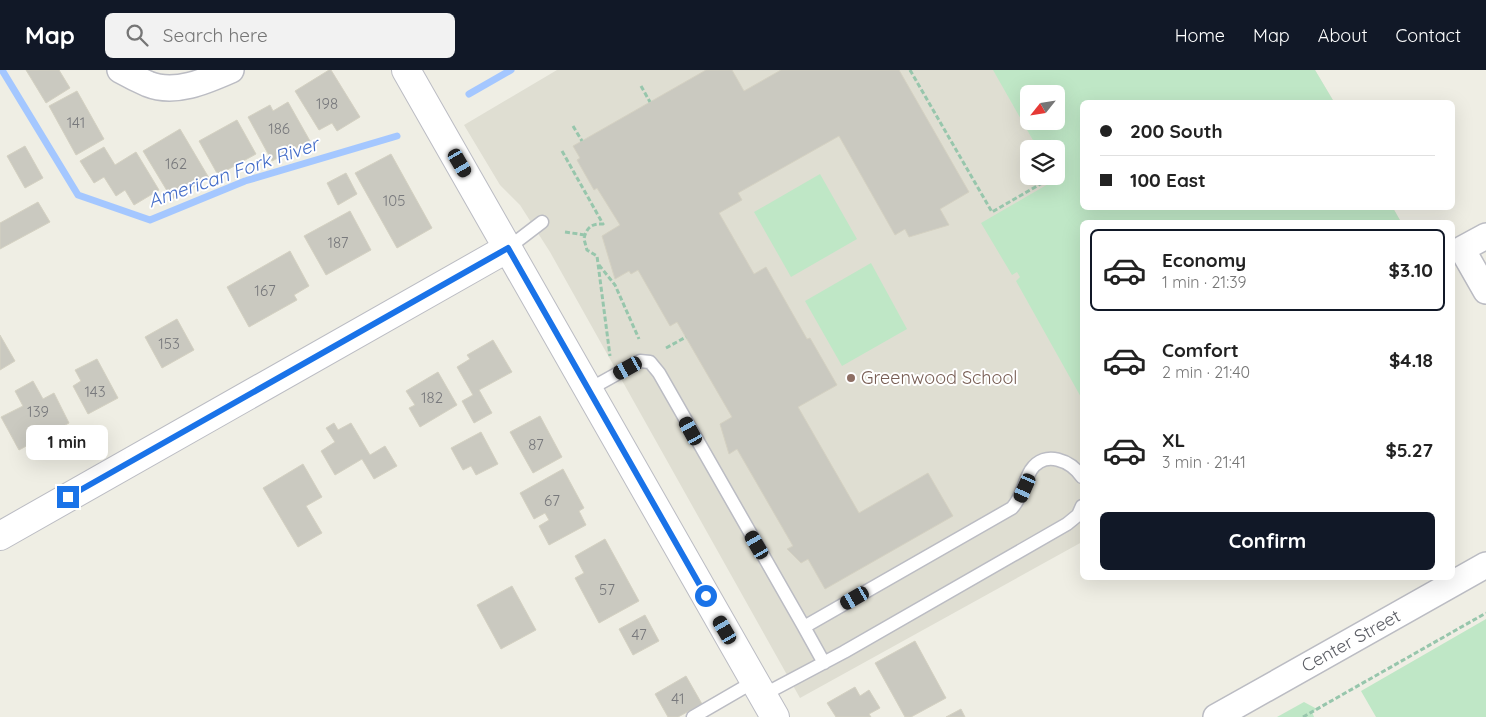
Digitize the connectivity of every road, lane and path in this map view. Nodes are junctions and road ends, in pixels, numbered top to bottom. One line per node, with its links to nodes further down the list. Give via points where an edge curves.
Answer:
1 (120, 70): 2 (street, via 150,85 174,88 205,82)
2 (231, 70)
3 (406, 70): 15 (street)
4 (910, 70): 10 (path, via 992,212)
5 (641, 86): 6 (path)
6 (650, 102)
7 (574, 126): 8 (path)
8 (582, 141)
9 (562, 151): 13 (path, via 603,224 594,225)
10 (1039, 185)
11 (542, 222): 15 (lane)
12 (564, 232): 13 (path)
13 (585, 235): 16 (path, via 584,244 597,256)
14 (1486, 236): 17 (street, via 1462,249)
15 (508, 248): 22 (street); 25 (street)
16 (598, 264): 19 (path, via 614,285); 21 (path)
17 (1486, 291)
18 (686, 337): 20 (path)
19 (639, 339)
20 (666, 348)
21 (610, 356)
22 (588, 390): 28 (lane, via 640,361 650,362); 30 (street)
23 (1080, 474): 28 (lane, via 1075,468 1054,458 1040,462 1033,468 1012,508)
24 (1080, 510): 29 (lane, via 1066,524)
25 (0, 536)
26 (1486, 565): 33 (street, Center Street)
27 (1486, 613): 31 (path)
28 (804, 627): 29 (lane)
29 (824, 663): 30 (lane)
30 (764, 698): 32 (lane)
31 (1312, 712): 34 (path); 35 (path)
32 (693, 717)
33 (1216, 717)
34 (1303, 717)
35 (1314, 717)

